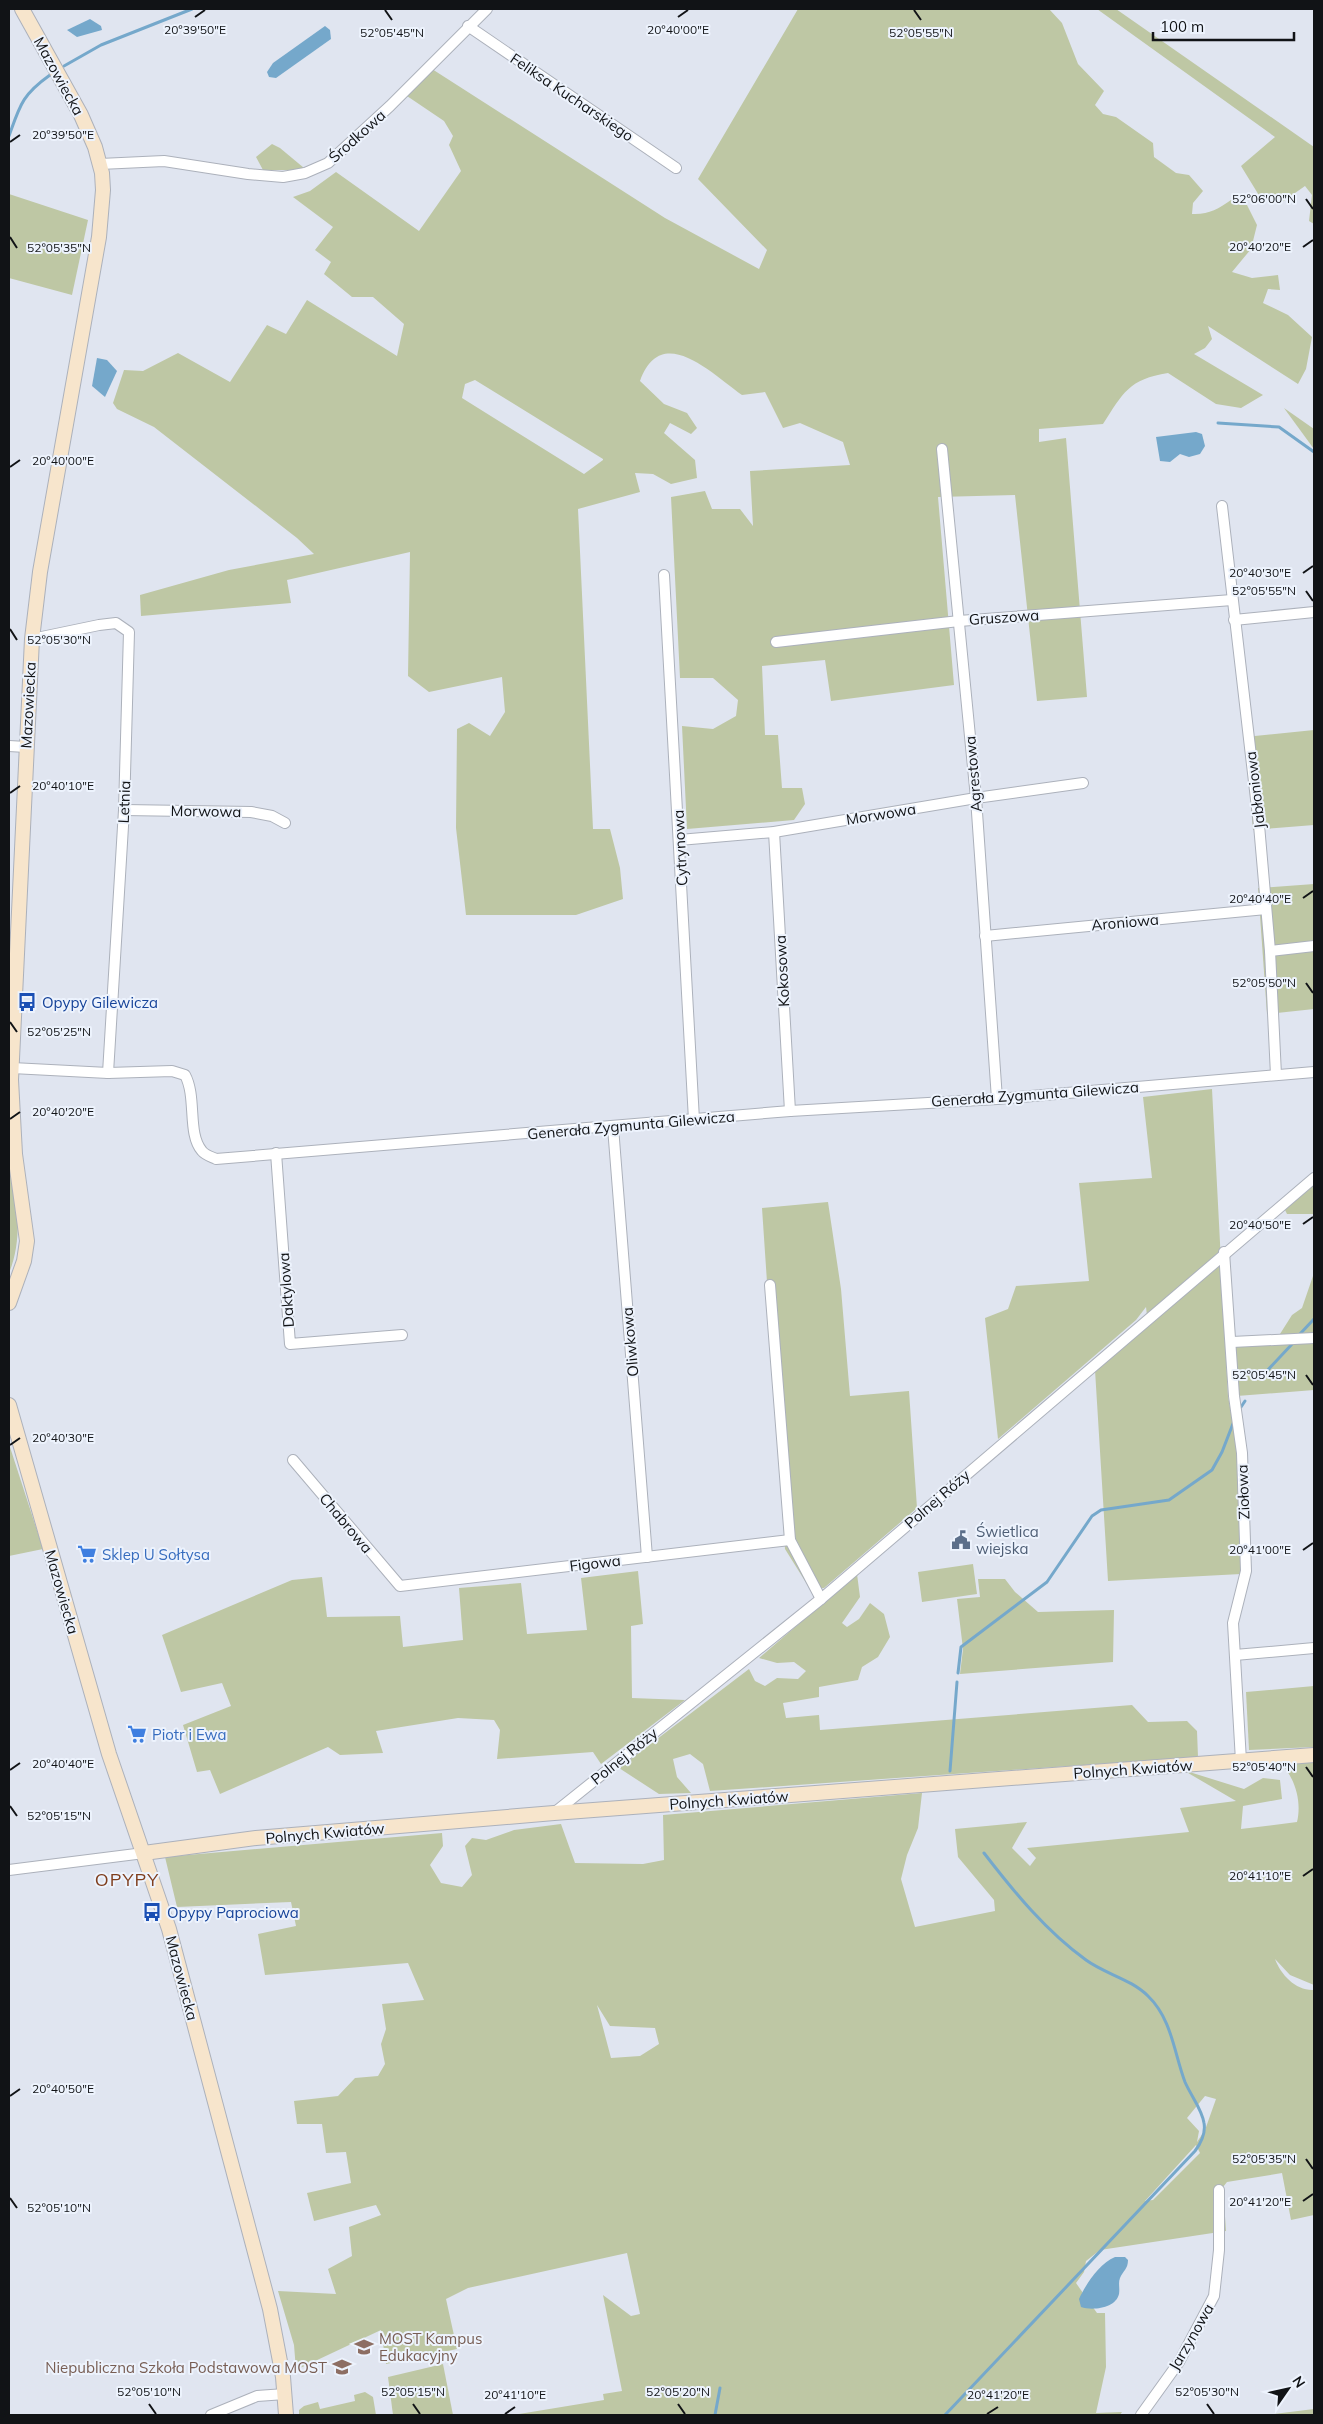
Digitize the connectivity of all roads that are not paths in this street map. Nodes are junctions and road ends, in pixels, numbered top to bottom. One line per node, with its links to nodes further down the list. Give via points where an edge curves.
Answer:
1 (22, 9): 4 (street, Mazowiecka, via 86,126)
2 (486, 9): 3 (street, Środkowa)
3 (468, 26): 4 (street, Środkowa, via 390,106 328,163 305,173 283,177 164,161); 5 (street, Feliksa Kucharskiego)
4 (100, 164): 13 (street, Mazowiecka, via 103,190 101,221 40,572)
5 (676, 168)
6 (942, 450): 11 (street, Agrestowa)
7 (1222, 506): 9 (street, Jabłoniowa)
8 (664, 575): 22 (street, Cytrynowa)
9 (1232, 600): 11 (street, Gruszowa); 12 (street, Jabłoniowa)
10 (1314, 612): 12 (street)
11 (959, 620): 14 (street, Gruszowa); 18 (street, Agrestowa)
12 (1234, 620): 23 (street, Jabłoniowa)
13 (32, 639): 16 (street, Mazowiecka); 19 (street, Letnia, via 98,624 116,623 129,632)
14 (776, 642)
15 (9, 746): 16 (street)
16 (26, 747): 30 (street, Mazowiecka)
17 (1083, 783): 18 (street, Morwowa)
18 (976, 798): 21 (street, Morwowa); 24 (street, Agrestowa)
19 (124, 810): 20 (street, Morwowa, via 252,812 272,816); 28 (street, Letnia)
20 (285, 823)
21 (774, 832): 22 (street, Morwowa); 32 (street, Kokosowa)
22 (679, 840): 33 (street, Cytrynowa)
23 (1266, 909): 24 (street, Aroniowa); 26 (street, Jabłoniowa)
24 (985, 936): 31 (street, Agrestowa)
25 (1314, 946): 26 (street)
26 (1270, 951): 29 (street, Jabłoniowa)
27 (1314, 1072): 29 (street, Generała Zygmunta Gilewicza)
28 (108, 1073): 30 (street, Generała Zygmunta Gilewicza); 35 (street, Generała Zygmunta Gilewicza, via 172,1071 185,1075 191,1086 196,1139 202,1152 216,1159)
29 (1276, 1075): 31 (street, Generała Zygmunta Gilewicza)
30 (11, 1076): 39 (street, Mazowiecka, via 15,1154 27,1232 24,1262)
31 (997, 1099): 32 (street, Generała Zygmunta Gilewicza)
32 (790, 1110): 33 (street, Generała Zygmunta Gilewicza)
33 (694, 1120): 34 (street, Generała Zygmunta Gilewicza)
34 (613, 1127): 35 (street, Generała Zygmunta Gilewicza); 46 (street, Oliwkowa)
35 (276, 1153): 40 (street, Daktylowa, via 290,1344)
36 (1314, 1178): 37 (street, Polnej Róży)
37 (1224, 1252): 42 (street, Ziołowa); 48 (street, Polnej Róży)
38 (770, 1285): 45 (street)
39 (9, 1303)
40 (402, 1335)
41 (1314, 1338): 42 (street)
42 (1232, 1342): 50 (street, Ziołowa, via 1234,1396 1242,1453 1246,1571 1233,1623)
43 (9, 1405): 54 (street, Mazowiecka, via 108,1754)
44 (293, 1460): 47 (street, Chabrowa)
45 (790, 1540): 46 (street, Figowa); 48 (street)
46 (647, 1557): 47 (street, Figowa)
47 (400, 1586)
48 (821, 1599): 53 (street, Polnej Róży)
49 (1314, 1648): 50 (street)
50 (1235, 1655): 52 (street, Ziołowa)
51 (1314, 1755): 52 (street, Polnych Kwiatów)
52 (1241, 1761): 53 (street, Polnych Kwiatów)
53 (554, 1813): 54 (street, Polnych Kwiatów, via 256,1838)
54 (144, 1853): 55 (street); 57 (street, Mazowiecka, via 169,1929 270,2309)
55 (9, 1870)
56 (1219, 2190): 60 (street, Jarzynowa, via 1219,2250 1214,2296 1179,2362)
57 (285, 2394): 58 (street, via 257,2396); 59 (street, Mazowiecka)
58 (211, 2415)
59 (286, 2415)
60 (1141, 2415)

